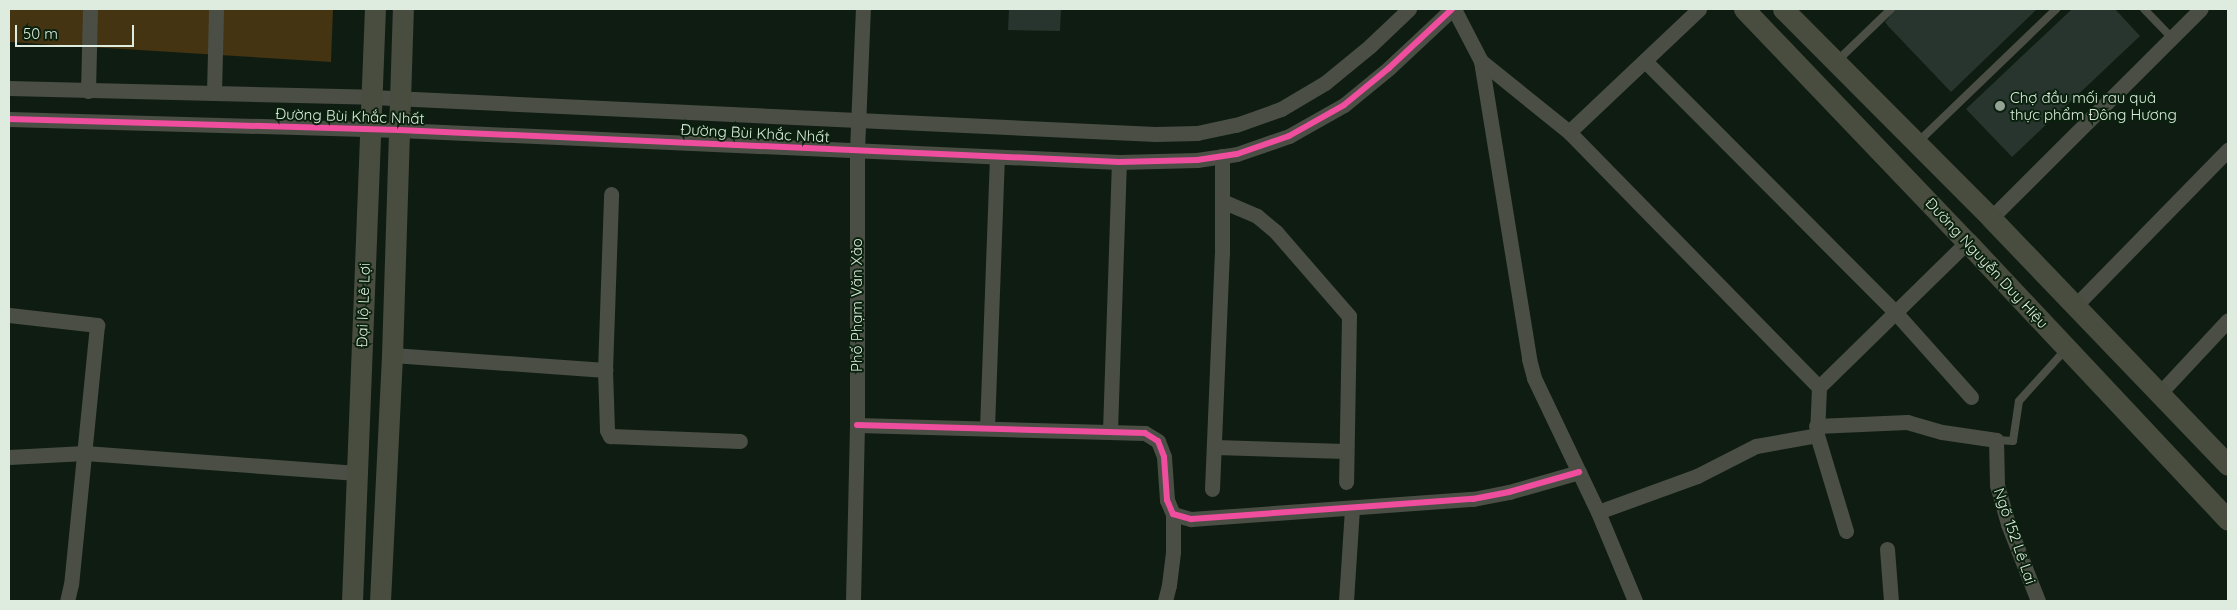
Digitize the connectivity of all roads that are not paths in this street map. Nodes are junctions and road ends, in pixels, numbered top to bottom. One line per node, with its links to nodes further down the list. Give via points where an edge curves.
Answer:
1 (90, 9): 20 (street)
2 (216, 9): 21 (street)
3 (375, 9): 22 (street, Đại lộ Lê Lợi)
4 (403, 9): 23 (street, Đại lộ Lê Lợi)
5 (863, 9): 25 (street, Phố Phạm Văn Xảo)
6 (1409, 9): 25 (street, Đường Bùi Khắc Nhất, via 1324,83 1281,109 1236,125 1207,131 1155,134)
7 (1453, 9): 17 (street); 33 (street, Đường Bùi Khắc Nhất, via 1344,105 1289,136)
8 (1699, 9): 16 (street)
9 (1744, 9): 38 (street, Đường Nguyễn Duy Hiệu)
10 (1891, 9): 18 (lane)
11 (2056, 9): 29 (lane)
12 (2144, 9): 15 (lane)
13 (2201, 9): 15 (street)
14 (1792, 12): 18 (street, Đường Nguyễn Duy Hiệu)
15 (2172, 38): 37 (street)
16 (1645, 60): 28 (street); 40 (street)
17 (1481, 61): 28 (street); 60 (street, via 1529,359 1534,378)
18 (1836, 62): 29 (street, Đường Nguyễn Duy Hiệu)
19 (9, 88): 20 (street, Đường Bùi Khắc Nhất)
20 (88, 91): 21 (street, Đường Bùi Khắc Nhất)
21 (214, 93): 22 (street, Đường Bùi Khắc Nhất)
22 (372, 97): 23 (street, Đường Bùi Khắc Nhất); 26 (street, Đại lộ Lê Lợi)
23 (400, 99): 25 (street, Đường Bùi Khắc Nhất); 27 (street, Đại lộ Lê Lợi)
24 (9, 118): 26 (street, Đường Bùi Khắc Nhất)
25 (858, 120): 30 (street, Phố Phạm Văn Xảo)
26 (370, 128): 27 (street, Đường Bùi Khắc Nhất); 61 (street, Đại lộ Lê Lợi)
27 (399, 130): 30 (street, Đường Bùi Khắc Nhất); 44 (street, Đại lộ Lê Lợi)
28 (1569, 132): 46 (street)
29 (1916, 143): 37 (street, Đường Nguyễn Duy Hiệu)
30 (857, 150): 32 (street, Đường Bùi Khắc Nhất); 49 (street, Phố Phạm Văn Xảo)
31 (2228, 150): 39 (street)
32 (997, 156): 34 (street, Đường Bùi Khắc Nhất); 50 (street)
33 (1222, 156): 34 (street, Đường Bùi Khắc Nhất, via 1197,160); 36 (street)
34 (1119, 162): 51 (street)
35 (610, 194): 45 (street)
36 (1222, 201): 55 (street); 56 (street, via 1257,216 1276,232 1349,316)
37 (1991, 218): 38 (street); 39 (street, Đường Nguyễn Duy Hiệu)
38 (1967, 242): 40 (street); 43 (street, Đường Nguyễn Duy Hiệu)
39 (2074, 307): 47 (street, Đường Nguyễn Duy Hiệu)
40 (1895, 312): 46 (street); 48 (street)
41 (9, 315): 57 (street, via 97,325)
42 (2228, 320): 47 (street)
43 (2067, 348): 53 (lane, via 2019,401 2013,441); 67 (street, Đường Nguyễn Duy Hiệu)
44 (392, 355): 45 (street); 72 (street, Đại lộ Lê Lợi)
45 (605, 370): 54 (street, via 606,430 610,436)
46 (1819, 386): 52 (street)
47 (2159, 394): 59 (street, Đường Nguyễn Duy Hiệu)
48 (1971, 397)
49 (857, 426): 50 (street); 73 (street, Phố Phạm Văn Xảo)
50 (987, 428): 51 (street)
51 (1110, 431): 66 (street, via 1145,433 1158,442 1164,458 1166,500)
52 (1816, 431): 53 (street, via 1907,422 1942,432); 65 (street, via 1756,446 1696,476); 68 (street)
53 (1996, 440): 78 (street, Ngõ 152 Lê Lai, via 1997,485 2008,524)
54 (740, 441)
55 (1215, 447): 56 (street); 63 (street)
56 (1345, 451): 62 (street)
57 (85, 453): 58 (street); 61 (street); 70 (street)
58 (9, 457)
59 (2228, 465)
60 (1579, 472): 64 (street, via 1473,499); 65 (street)
61 (357, 473): 71 (street, Đại lộ Lê Lợi)
62 (1346, 482)
63 (1212, 489)
64 (1352, 509): 66 (street, via 1191,519); 75 (street)
65 (1598, 512): 76 (street)
66 (1173, 514): 74 (street, via 1172,560)
67 (2228, 520)
68 (1846, 530)
69 (1887, 549): 77 (street)
70 (67, 601)
71 (352, 601)
72 (380, 601)
73 (853, 601)
74 (1165, 601)
75 (1346, 601)
76 (1636, 601)
77 (1891, 601)
78 (2038, 601)

